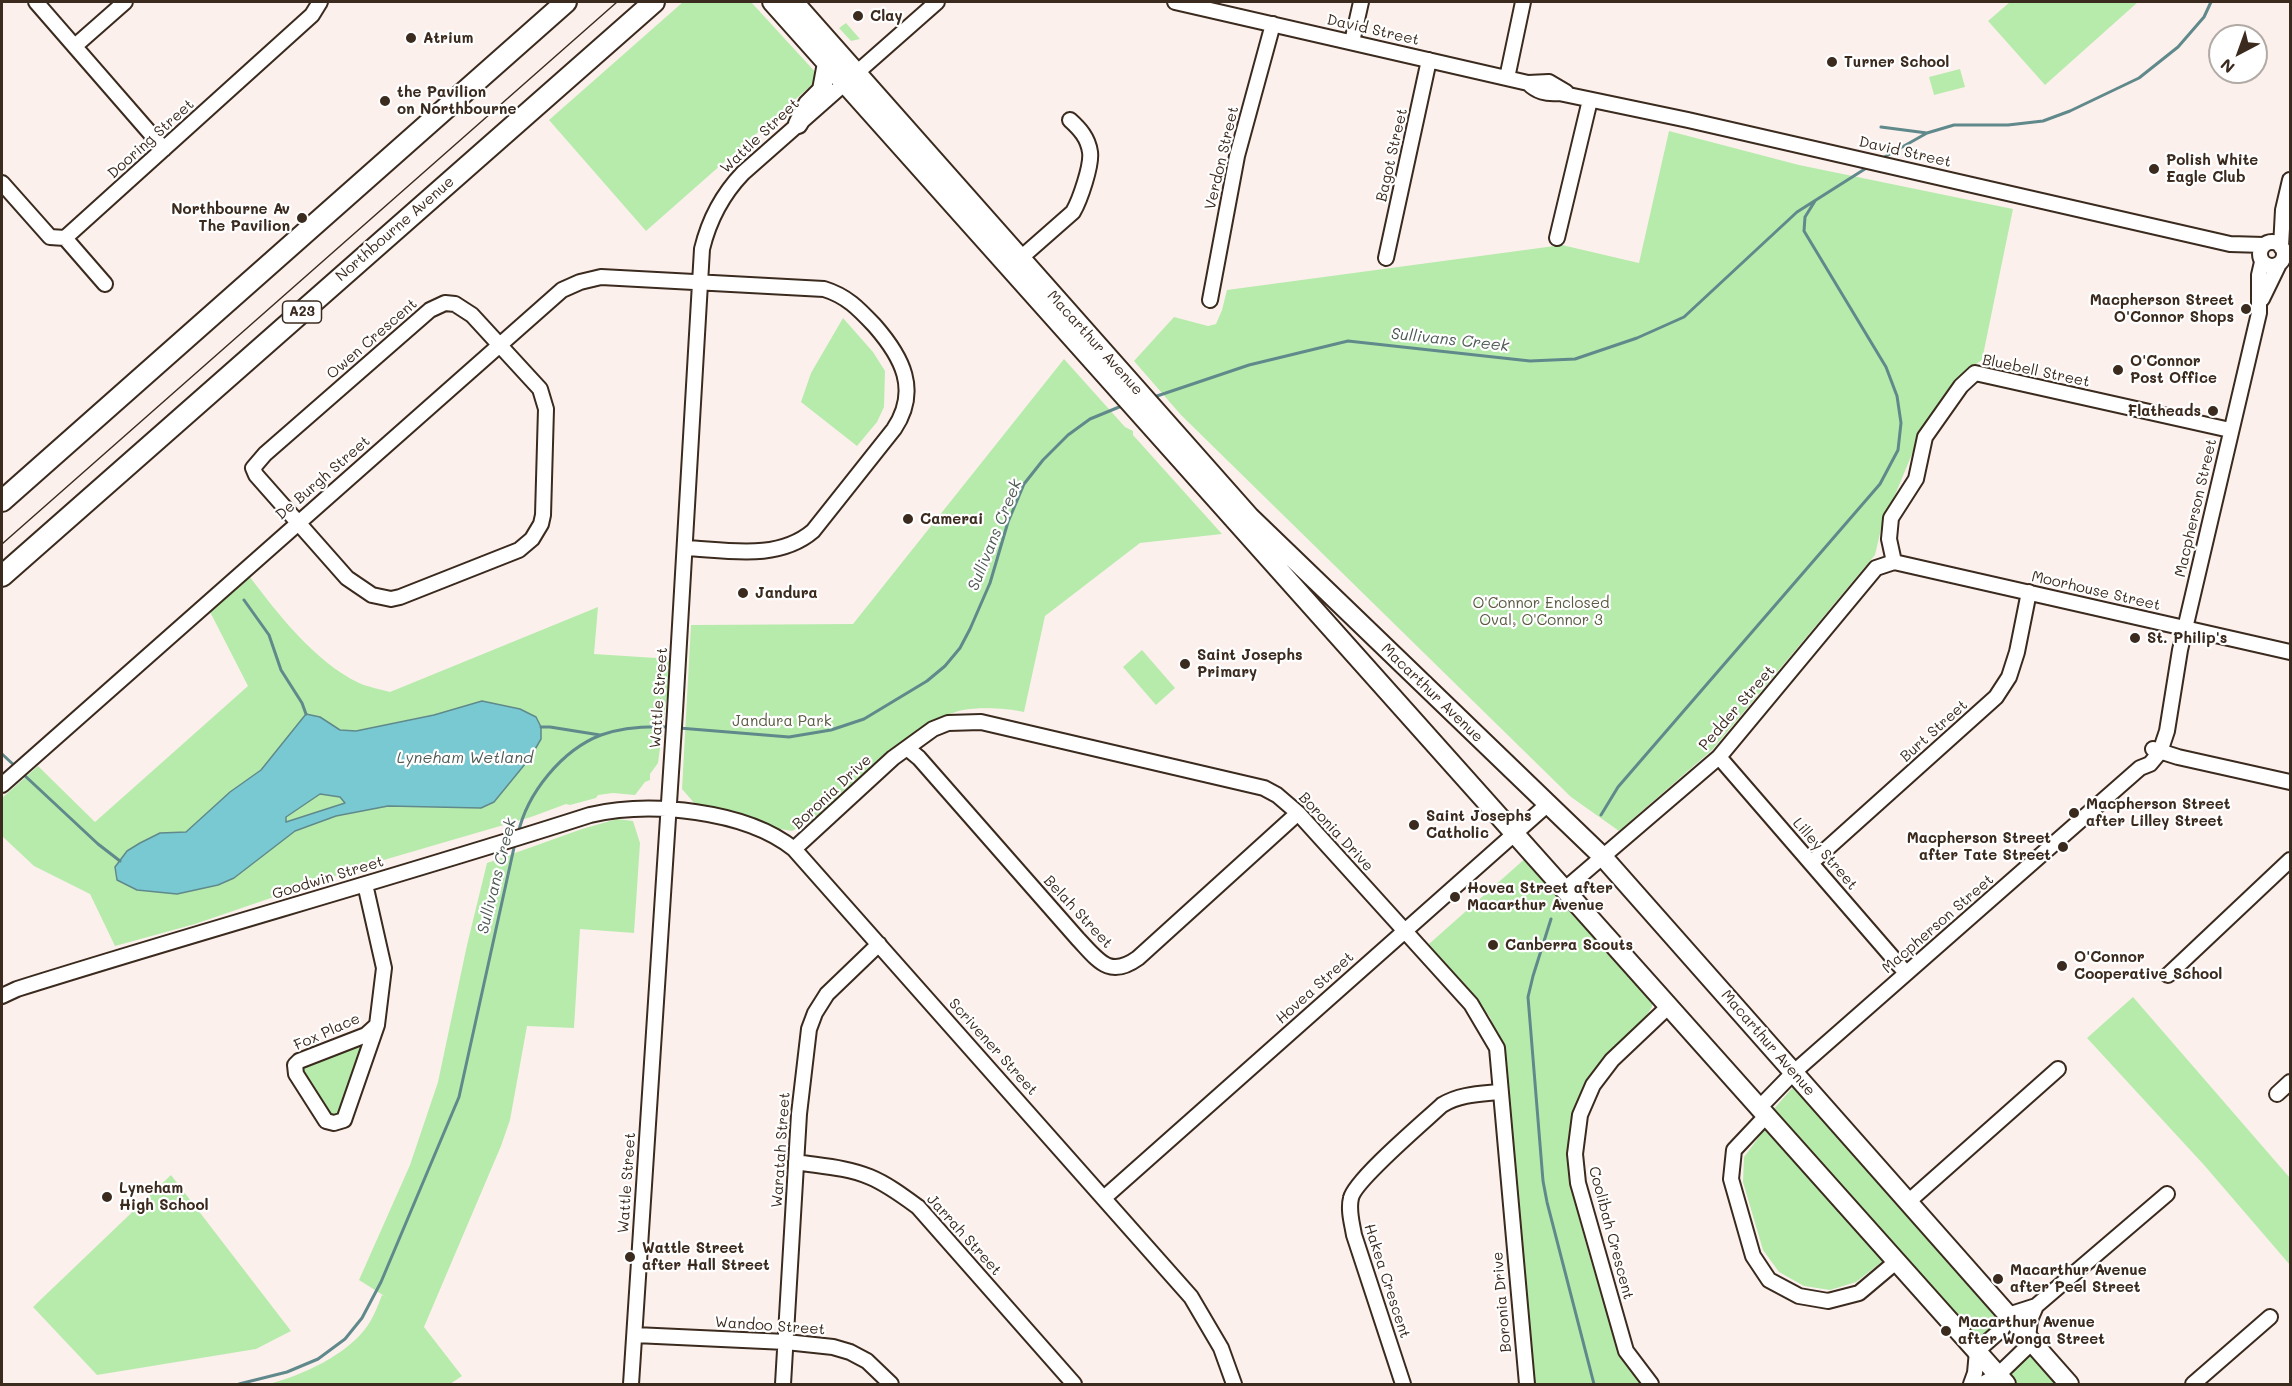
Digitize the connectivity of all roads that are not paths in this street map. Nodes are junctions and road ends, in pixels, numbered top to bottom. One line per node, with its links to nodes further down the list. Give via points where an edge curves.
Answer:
1 (36, 2): 16 (street)
2 (125, 2): 16 (street)
3 (320, 2): 24 (street, Dooring Street, via 312,15)
4 (566, 2): 40 (highway)
5 (654, 2): 45 (highway, Northbourne Avenue / A23)
6 (766, 2): 13 (main road)
7 (772, 2): 13 (main road, Macarthur Avenue)
8 (937, 2): 19 (street)
9 (1175, 2): 12 (street, David Street)
10 (1361, 2): 15 (street)
11 (1523, 2): 20 (street)
12 (1195, 4): 14 (street, David Street)
13 (791, 10): 18 (main road, Macarthur Avenue); 19 (main road, Macarthur Avenue)
14 (1273, 24): 15 (street, David Street); 36 (street, Verdon Street, via 1237,156)
15 (1352, 42): 17 (street, David Street)
16 (75, 46): 24 (street)
17 (1430, 60): 20 (street, David Street); 32 (street, Bagot Street)
18 (827, 63): 19 (main road, Macarthur Avenue); 23 (main road, via 822,90 808,104)
19 (851, 76): 23 (street, Wattle Street); 33 (main road, Macarthur Avenue)
20 (1507, 78): 21 (street, David Street, via 1528,82 1546,94)
21 (1590, 100): 29 (street); 30 (street, David Street, via 2230,244 2248,254)
22 (1070, 120): 33 (street, via 1083,132 1091,154 1079,201 1073,212)
23 (798, 124): 34 (street, Wattle Street, via 728,189 707,227)
24 (164, 149): 28 (street, Dooring Street)
25 (2290, 180): 27 (street)
26 (2, 183): 28 (street, via 50,237)
27 (2283, 210): 30 (street); 31 (street)
28 (65, 238): 35 (street)
29 (1557, 238)
30 (2263, 252): 31 (street, via 2274,242); 31 (street, via 2271,267); 37 (street, Macpherson Street)
31 (2284, 257): 37 (street, Macpherson Street)
32 (1386, 258)
33 (1015, 264): 42 (main road, Macarthur Avenue)
34 (700, 282): 38 (street, De Burgh Street, via 601,277 580,282 562,290); 43 (street, Wattle Street); 43 (street, De Burgh Street, via 824,289 838,294 856,305 895,349 904,372 906,404 894,429 804,538 779,549)
35 (105, 284)
36 (1210, 300)
37 (2260, 304): 39 (street, Macpherson Street)
38 (500, 345): 41 (street, De Burgh Street); 41 (street, Owen Crescent, via 464,309 455,304 438,305 273,447 253,468); 41 (street, Owen Crescent, via 540,389 546,409 543,515 537,531 525,545 511,554 392,599 372,595 355,585)
39 (2230, 430): 44 (street, Bluebell Street, via 1975,373 1961,386 1925,437 1916,479 1891,518 1889,539); 47 (street, Macpherson Street)
40 (2, 501)
41 (298, 522): 52 (street, De Burgh Street)
42 (1245, 522): 54 (main road, Macarthur Avenue); 57 (main road, Macarthur Avenue)
43 (685, 548): 55 (street, Wattle Street)
44 (1894, 562): 46 (street, Moorhouse Street); 51 (street, Pedder Street, via 1876,568)
45 (2, 576)
46 (2029, 592): 47 (street, Moorhouse Street); 61 (street, Burt Street, via 2017,652 2009,677 1996,697)
47 (2186, 628): 48 (street, Moorhouse Street); 50 (street, Macpherson Street, via 2167,720 2161,727)
48 (2290, 652)
49 (907, 748): 56 (street, Boronia Drive, via 941,725 981,722 1264,788); 56 (street, Belah Street, via 1078,939 1099,960 1114,968 1138,958); 58 (street, Boronia Drive)
50 (2156, 750): 53 (street); 66 (street, Macpherson Street)
51 (1719, 757): 59 (street, Pedder Street); 61 (street, Lilley Street)
52 (6, 781)
53 (2290, 782)
54 (1548, 804): 57 (street, Hovea Street); 59 (main road, Macarthur Avenue)
55 (667, 810): 58 (street, Scrivener Street, via 736,819 782,839); 62 (street, Goodwin Street, via 606,811); 85 (street, Wattle Street)
56 (1298, 813): 64 (street, Boronia Drive)
57 (1515, 833): 63 (main road, Macarthur Avenue); 64 (street, Hovea Street)
58 (794, 849): 65 (street, Scrivener Street)
59 (1603, 857): 63 (street, Pedder Street); 72 (main road, Macarthur Avenue)
60 (2290, 860): 67 (street)
61 (1811, 863): 66 (street, Lilley Street)
62 (365, 884): 68 (street, Goodwin Street, via 117,957); 70 (street, Fox Place, via 384,968)
63 (1565, 889): 69 (main road, Macarthur Avenue)
64 (1405, 931): 74 (street, Boronia Drive, via 1471,1004 1497,1048); 79 (street, Hovea Street)
65 (879, 944): 77 (street, Waratah Street, via 826,994 812,1021); 79 (street, Scrivener Street)
66 (1906, 973): 72 (street, Macpherson Street)
67 (2168, 975)
68 (2, 996)
69 (1670, 1006): 76 (main road, Macarthur Avenue); 97 (street, Coolibah Crescent, via 1612,1060 1593,1085 1580,1115 1575,1154 1578,1183 1626,1351)
70 (377, 1025): 70 (street, Fox Place, via 344,1120 334,1124 326,1121 296,1074 295,1065 366,1035)
71 (2058, 1069): 80 (street)
72 (1794, 1072): 76 (street, Macpherson Street); 80 (main road, Macarthur Avenue)
73 (2290, 1082): 75 (street)
74 (1500, 1092): 95 (street, Hakea Crescent, via 1463,1096 1442,1105 1361,1181 1351,1198 1354,1235); 96 (street, Boronia Drive)
75 (2277, 1094)
76 (1763, 1111): 81 (main road, Macarthur Avenue); 81 (street, Macpherson Street, via 1734,1150 1731,1179 1753,1256 1769,1280 1800,1296 1828,1301 1859,1293)
77 (796, 1162): 87 (street, Waratah Street); 93 (street, Jarrah Street, via 870,1177 918,1207)
78 (2167, 1194): 82 (street)
79 (1105, 1197): 94 (street, Scrivener Street, via 1191,1297 1221,1347)
80 (1908, 1202): 83 (main road, Macarthur Avenue)
81 (1897, 1262): 88 (main road, Macarthur Avenue)
82 (2036, 1306): 83 (street); 86 (street, via 2029,1328)
83 (2008, 1315): 86 (main road, Macarthur Avenue); 88 (street, via 2002,1329)
84 (2270, 1317): 100 (street)
85 (634, 1335): 87 (street, Wandoo Street); 90 (street, Wattle Street)
86 (2030, 1340): 89 (street); 99 (main road, Macarthur Avenue)
87 (786, 1342): 91 (street, Waratah Street); 92 (street, Wandoo Street, via 850,1352 867,1361)
88 (1977, 1351): 89 (main road, Macarthur Avenue); 98 (street)
89 (1996, 1381)
90 (631, 1384)
91 (783, 1384)
92 (891, 1384)
93 (1074, 1384)
94 (1234, 1384)
95 (1403, 1384)
96 (1527, 1384)
97 (1651, 1384)
98 (1971, 1384)
99 (2069, 1384)
100 (2193, 1384)

